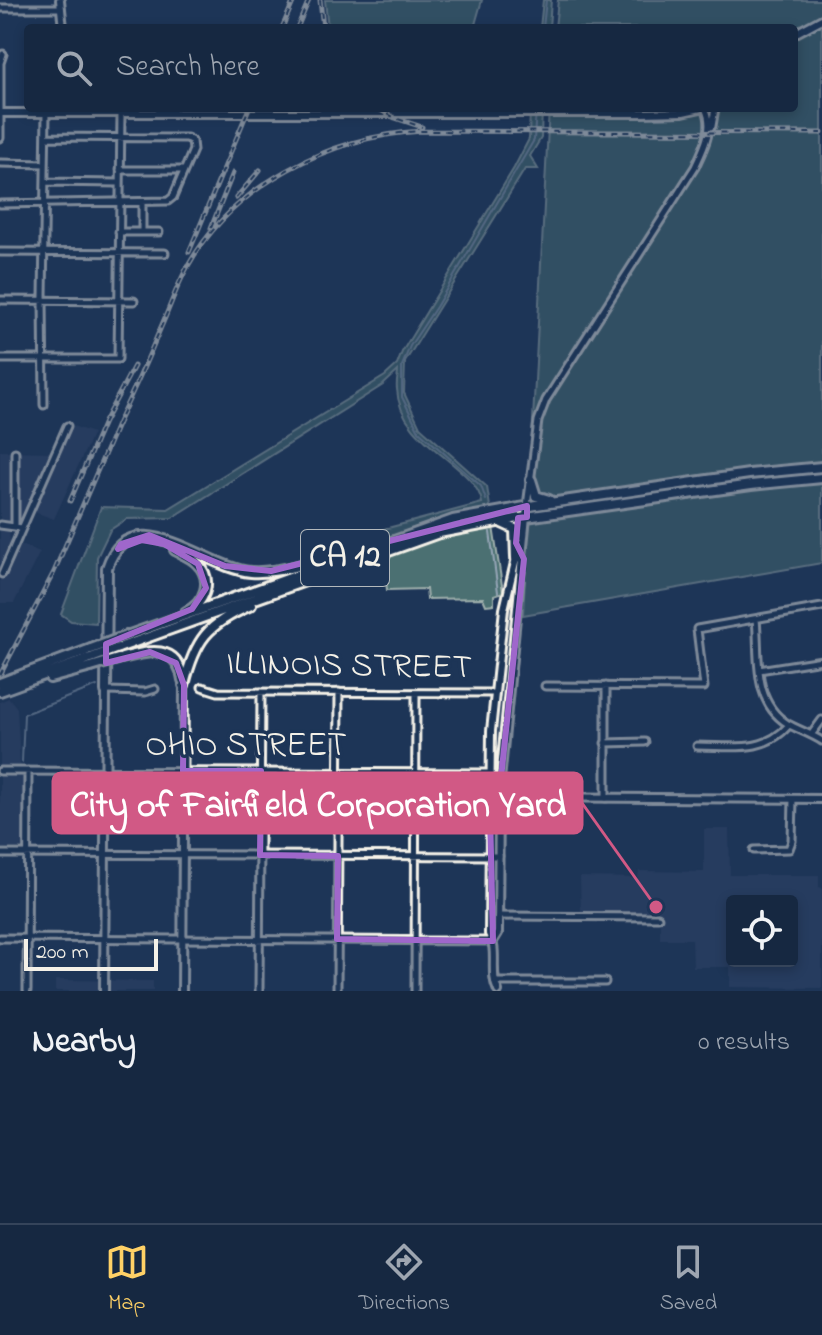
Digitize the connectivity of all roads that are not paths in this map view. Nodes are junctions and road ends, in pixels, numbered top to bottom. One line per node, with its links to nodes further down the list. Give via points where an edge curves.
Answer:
1 (60, 4): 2 (street); 4 (main road)
2 (0, 8)
3 (822, 19): 5 (main road)
4 (62, 24)
5 (798, 32)
6 (3, 54): 14 (street)
7 (56, 112): 15 (main road)
8 (84, 112): 16 (main road)
9 (528, 112): 11 (main road)
10 (528, 112): 16 (main road)
11 (679, 112)
12 (705, 112): 17 (street)
13 (714, 112): 17 (street)
14 (0, 113): 15 (main road); 20 (street)
15 (46, 113): 18 (street)
16 (121, 114): 19 (street)
17 (708, 129): 49 (street, via 695,167 546,400)
18 (46, 137): 19 (street); 22 (street)
19 (121, 137): 23 (street); 24 (street, via 190,139 193,150)
20 (0, 138)
21 (0, 163): 22 (street)
22 (45, 164): 25 (street)
23 (120, 170): 24 (street); 26 (street)
24 (184, 170): 28 (street, via 170,200)
25 (45, 182): 26 (street); 30 (street)
26 (120, 183): 27 (street)
27 (120, 203): 28 (street); 30 (street); 31 (street)
28 (142, 203): 32 (street)
29 (0, 204): 30 (street)
30 (45, 204): 35 (street)
31 (119, 232): 32 (street); 36 (street)
32 (142, 232): 33 (street)
33 (159, 232)
34 (0, 252): 35 (street)
35 (43, 252): 36 (street); 39 (street)
36 (119, 253): 37 (street); 40 (street)
37 (165, 253)
38 (0, 300): 39 (street)
39 (43, 300): 40 (street); 43 (street)
40 (118, 300): 41 (street); 43 (street, via 118,359)
41 (134, 301)
42 (0, 359): 43 (street)
43 (44, 359): 44 (street)
44 (44, 405)
45 (67, 426): 56 (street)
46 (15, 452): 55 (street)
47 (822, 467): 50 (highway, CA 12)
48 (822, 478): 52 (highway, CA 12)
49 (531, 480): 50 (highway, via 540,499); 51 (street)
50 (558, 502): 51 (highway, CA 12)
51 (527, 506): 52 (main road); 57 (highway, CA 12, via 453,520)
52 (527, 517): 53 (highway, CA 12); 59 (main road)
53 (498, 521): 59 (highway, via 515,529); 60 (highway, CA 12, via 439,533)
54 (0, 525): 55 (street)
55 (15, 525): 56 (street)
56 (22, 528): 61 (street)
57 (382, 544): 58 (highway, via 261,572 225,566 149,535); 64 (highway, CA 12)
58 (118, 549): 64 (highway, via 135,541 155,541 191,558 203,572 206,588 199,603); 77 (highway, via 106,576)
59 (518, 555): 81 (main road, via 504,609); 97 (main road, via 524,559)
60 (329, 571): 65 (highway, CA 12); 71 (highway, via 222,619 196,647)
61 (2, 574)
62 (822, 607): 63 (street)
63 (756, 619): 68 (street); 73 (street, via 697,629 704,687)
64 (165, 622): 65 (highway, CA 12)
65 (118, 644): 66 (highway, CA 12, bridge)
66 (91, 658): 69 (highway); 69 (highway, CA 12); 71 (highway, bridge, via 165,654 180,669)
67 (822, 660): 68 (street)
68 (759, 670): 83 (street, via 768,704)
69 (25, 680): 70 (highway, CA 12); 76 (highway)
70 (0, 683)
71 (184, 685): 92 (main road)
72 (545, 686): 73 (street)
73 (606, 686): 87 (street)
74 (202, 687): 78 (street, ILLINOIS STREET)
75 (155, 689): 77 (street)
76 (0, 691)
77 (106, 691): 91 (main road)
78 (261, 692): 79 (street, ILLINOIS STREET); 93 (street)
79 (339, 692): 80 (street, ILLINOIS STREET); 94 (street)
80 (416, 693): 81 (street, ILLINOIS STREET); 95 (street)
81 (494, 693): 96 (main road)
82 (822, 720): 84 (street)
83 (789, 725): 84 (street); 88 (street, via 760,745)
84 (811, 735): 85 (street)
85 (822, 741)
86 (645, 742): 87 (street)
87 (605, 743): 98 (street)
88 (697, 746)
89 (0, 771): 90 (street, OHIO STREET)
90 (28, 771): 91 (street, OHIO STREET); 103 (street)
91 (105, 771): 92 (street, OHIO STREET); 104 (main road)
92 (183, 771): 93 (street, OHIO STREET); 105 (main road)
93 (261, 771): 94 (street, OHIO STREET); 106 (street)
94 (338, 771): 95 (street, OHIO STREET); 107 (street)
95 (416, 772): 96 (street, OHIO STREET); 108 (street)
96 (492, 773): 97 (main road)
97 (495, 797): 98 (main road); 109 (main road); 110 (main road)
98 (606, 798): 99 (main road)
99 (793, 799): 100 (main road); 101 (street, via 789,849)
100 (822, 799)
101 (754, 850)
102 (0, 854): 103 (street)
103 (28, 854): 104 (street); 114 (street)
104 (105, 855): 105 (street); 115 (main road)
105 (183, 855): 106 (street); 116 (main road)
106 (260, 855): 107 (street); 117 (street)
107 (338, 856): 108 (street); 118 (street)
108 (416, 856): 109 (street); 119 (street)
109 (490, 856): 110 (street); 120 (main road)
110 (499, 856): 111 (main road)
111 (498, 916): 112 (street); 120 (main road)
112 (658, 917)
113 (0, 938): 114 (street)
114 (27, 938): 115 (street); 123 (street)
115 (105, 938): 116 (street); 124 (main road)
116 (182, 938): 117 (street); 125 (main road)
117 (260, 939): 118 (street); 126 (street)
118 (337, 939): 119 (street); 127 (street)
119 (415, 940): 120 (street); 128 (street)
120 (493, 941): 121 (main road)
121 (494, 982): 122 (street); 129 (main road); 130 (main road)
122 (605, 982)
123 (27, 991)
124 (104, 991)
125 (182, 991)
126 (259, 991)
127 (337, 991)
128 (415, 991)
129 (489, 991)
130 (498, 991)

